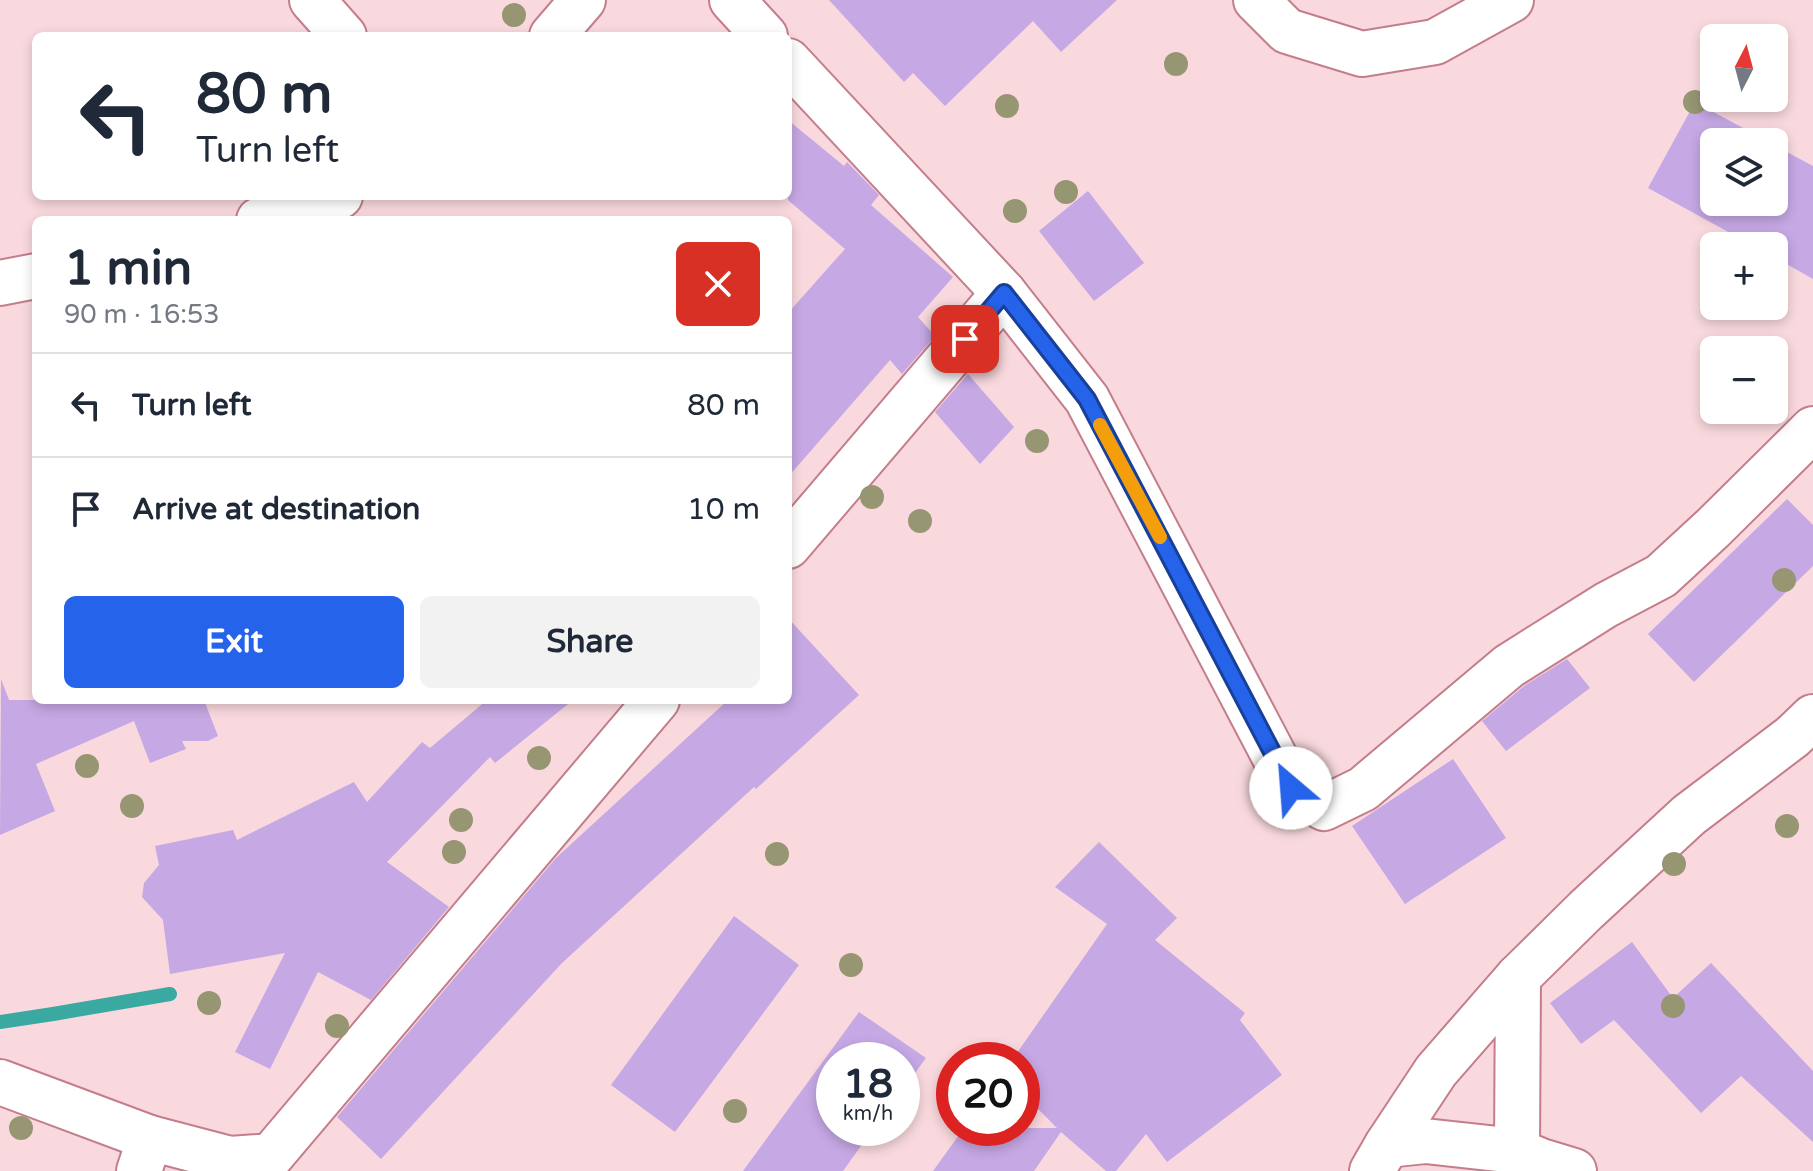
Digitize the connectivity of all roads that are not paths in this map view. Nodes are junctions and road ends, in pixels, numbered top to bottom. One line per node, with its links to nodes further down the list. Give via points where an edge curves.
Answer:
1 (312, 0): 6 (street)
2 (583, 0): 7 (street)
3 (732, 0): 8 (street)
4 (1256, 0): 5 (street, via 1287,31 1362,54 1435,42)
5 (1511, 0)
6 (340, 32)
7 (555, 32)
8 (761, 32)
9 (792, 65): 14 (street)
10 (332, 200): 11 (street)
11 (275, 216)
12 (32, 277): 13 (street)
13 (0, 283)
14 (1004, 293): 15 (street, via 1087,399 1291,788 1324,808 1363,789 1509,666 1661,576); 16 (street)
15 (1813, 429)
16 (792, 541)
17 (654, 704): 22 (street, via 271,1156)
18 (1813, 717): 19 (street, via 1689,815)
19 (1518, 977): 21 (street); 23 (street, via 1436,1071)
20 (0, 1082): 22 (street)
21 (1517, 1151): 23 (street, via 1425,1141); 24 (street)
22 (144, 1155)
23 (1380, 1158)
24 (1574, 1171)

